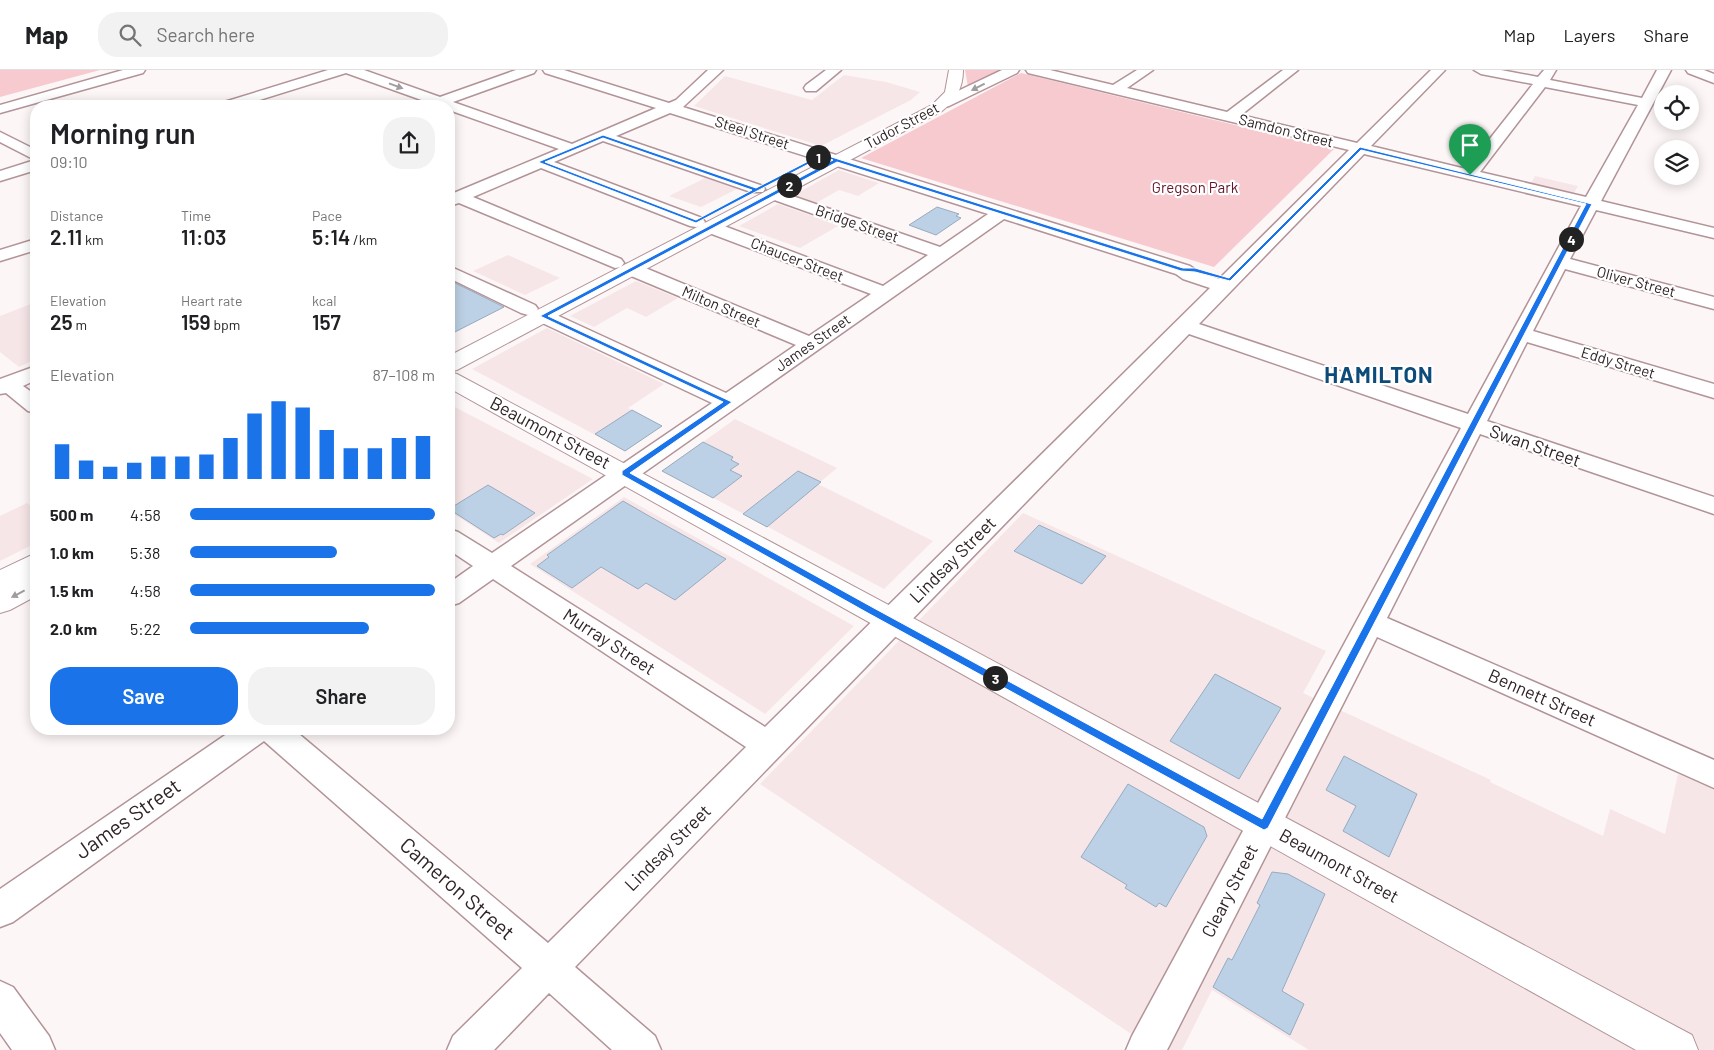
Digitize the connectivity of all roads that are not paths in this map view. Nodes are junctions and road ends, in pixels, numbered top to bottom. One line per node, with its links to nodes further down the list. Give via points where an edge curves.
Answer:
1 (138, 70): 28 (street)
2 (350, 70): 24 (street, one-way to 24)
3 (529, 70): 25 (street)
4 (550, 70): 29 (street, Steel Street)
5 (716, 70): 29 (street, via 681,103)
6 (834, 70): 20 (street)
7 (956, 70): 26 (main road, via 955,87)
8 (1012, 70): 26 (street, Tudor Street, one-way to 26)
9 (1033, 70): 21 (street, Samdon Street)
10 (1146, 70): 21 (street)
11 (1291, 70): 31 (street)
12 (1438, 70): 36 (street, Lindsay Street)
13 (1481, 70): 17 (street)
14 (1664, 70): 27 (street, Cleary Street)
15 (1693, 70): 18 (street)
16 (330, 71): 22 (street); 23 (street)
17 (1546, 76): 27 (street); 41 (street)
18 (1714, 79)
19 (939, 87): 38 (main road, Tudor Street, via 924,104)
20 (811, 88)
21 (1115, 90): 31 (street, Samdon Street)
22 (244, 100)
23 (401, 100)
24 (423, 100)
25 (444, 100)
26 (944, 103): 38 (main road, Tudor Street, via 921,117)
27 (1647, 103): 46 (street, Cleary Street)
28 (3, 107)
29 (671, 108): 34 (street); 38 (street, Steel Street)
30 (455, 111): 35 (street)
31 (1230, 117): 36 (street, Samdon Street)
32 (455, 121): 39 (street, Chaucer Street)
33 (0, 136): 37 (street)
34 (603, 136): 35 (street); 43 (street, Bridge Street)
35 (573, 149): 39 (street)
36 (1360, 149): 41 (street, Samdon Street); 56 (street, Lindsay Street)
37 (30, 153)
38 (829, 158): 43 (main road, Tudor Street); 47 (street, Steel Street)
39 (547, 160): 44 (street); 48 (street, Chaucer Street)
40 (30, 167): 42 (street)
41 (1470, 175): 46 (street, Samdon Street)
42 (0, 176)
43 (764, 192): 48 (main road, Tudor Street); 51 (street, Bridge Street)
44 (455, 199)
45 (455, 199): 54 (street, Milton Street)
46 (1590, 204): 49 (street, Samdon Street); 53 (street, Cleary Street)
47 (1001, 213): 51 (street, James Street); 56 (street, Steel Street, via 1183,270 1190,275)
48 (703, 224): 54 (main road, Tudor Street); 57 (street, Chaucer Street)
49 (1714, 233)
50 (30, 246): 52 (street)
51 (942, 254): 57 (street, James Street)
52 (0, 256)
53 (1559, 262): 58 (street, Oliver Street); 61 (street, Cleary Street)
54 (623, 266): 59 (main road, Tudor Street); 62 (street, Milton Street)
55 (455, 274): 59 (street)
56 (1227, 283): 60 (street, Lindsay Street)
57 (885, 293): 62 (street, James Street)
58 (1714, 303)
59 (535, 313): 63 (main road, Tudor Street); 64 (main road, Tudor Street); 70 (street)
60 (1185, 326): 71 (street, Swan Street); 81 (street, Lindsay Street)
61 (1522, 334): 68 (street, Eddy Street); 71 (street, Cleary Street)
62 (810, 344): 70 (street, James Street)
63 (455, 347)
64 (455, 362)
65 (30, 375): 67 (street)
66 (455, 382): 72 (main road, Beaumont Street)
67 (4, 386): 69 (street)
68 (1714, 391)
69 (30, 402)
70 (728, 402): 72 (street, James Street)
71 (1473, 425): 73 (street, Swan Street); 82 (street, Cleary Street)
72 (624, 473): 76 (street, James Street); 81 (main road, Beaumont Street)
73 (1714, 506)
74 (455, 542): 76 (street, Murray Street)
75 (30, 566): 77 (main road)
76 (492, 566): 79 (street); 85 (street, Murray Street)
77 (0, 582)
78 (30, 587): 80 (main road, one-way to 80)
79 (455, 592)
80 (0, 603)
81 (892, 622): 85 (street, Lindsay Street); 87 (main road, Beaumont Street)
82 (1371, 623): 86 (street, Bennett Street); 87 (street, Cleary Street)
83 (248, 735): 88 (street, James Street)
84 (279, 735): 89 (street, Cameron Street)
85 (770, 746): 89 (street, Lindsay Street)
86 (1714, 774)
87 (1264, 825): 94 (street, Cleary Street); 95 (main road, Beaumont Street)
88 (0, 910)
89 (549, 968): 92 (street, Lindsay Street); 93 (street, Cameron Street)
90 (0, 1000): 91 (street)
91 (35, 1050)
92 (468, 1050)
93 (641, 1050)
94 (1146, 1050)
95 (1677, 1050)

